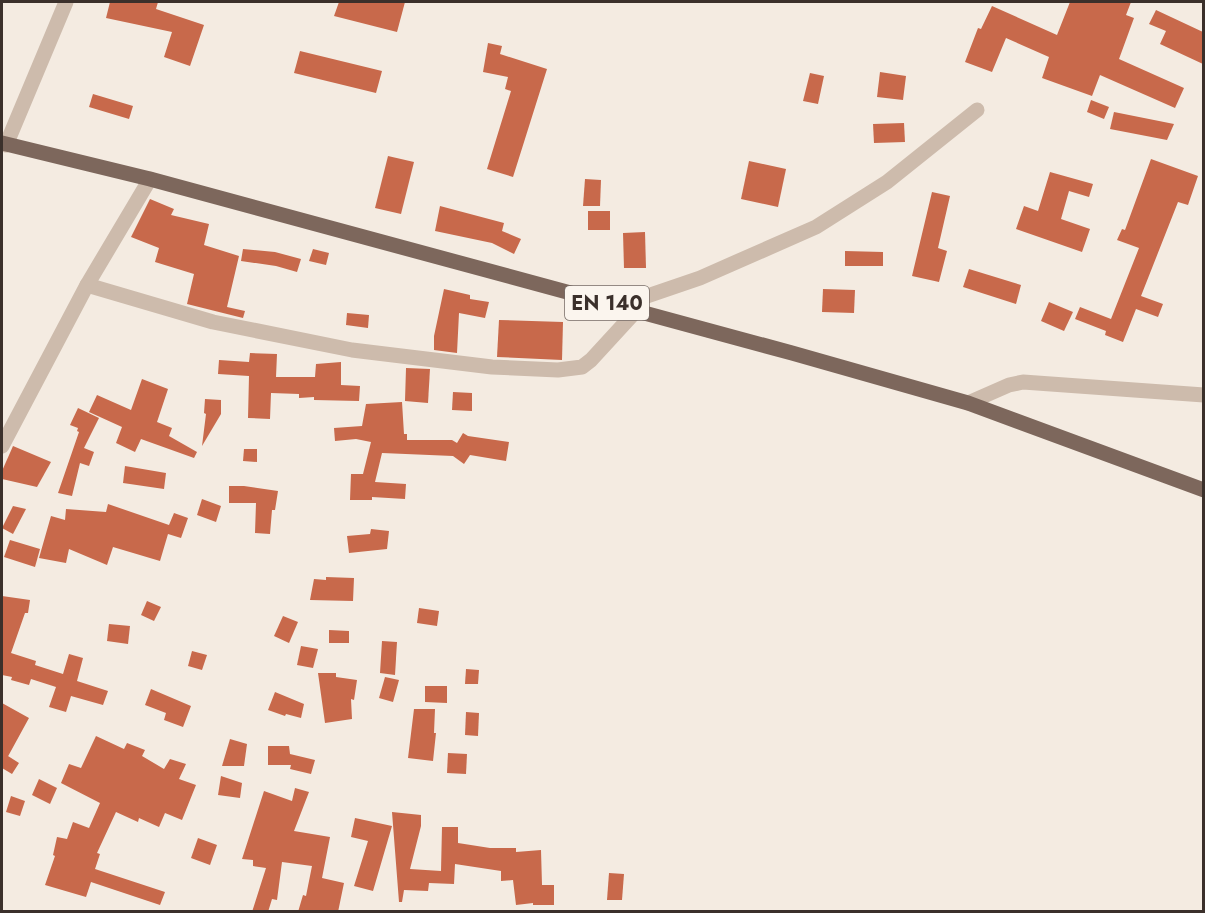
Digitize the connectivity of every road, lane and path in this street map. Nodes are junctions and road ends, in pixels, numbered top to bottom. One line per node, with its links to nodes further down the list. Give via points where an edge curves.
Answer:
1 (66, 2): 3 (street)
2 (976, 110): 6 (street, via 887,182 816,227 700,278)
3 (4, 144): 4 (main road, EN 140)
4 (150, 179): 5 (street); 6 (main road, EN 140)
5 (87, 285): 7 (street, via 213,322 352,350 492,367 582,367); 10 (street)
6 (618, 306): 7 (main road, EN 140)
7 (636, 311): 9 (main road, EN 140)
8 (1203, 395): 9 (street, via 1023,382)
9 (968, 403): 11 (main road, EN 140)
10 (2, 446)
11 (1203, 490)

